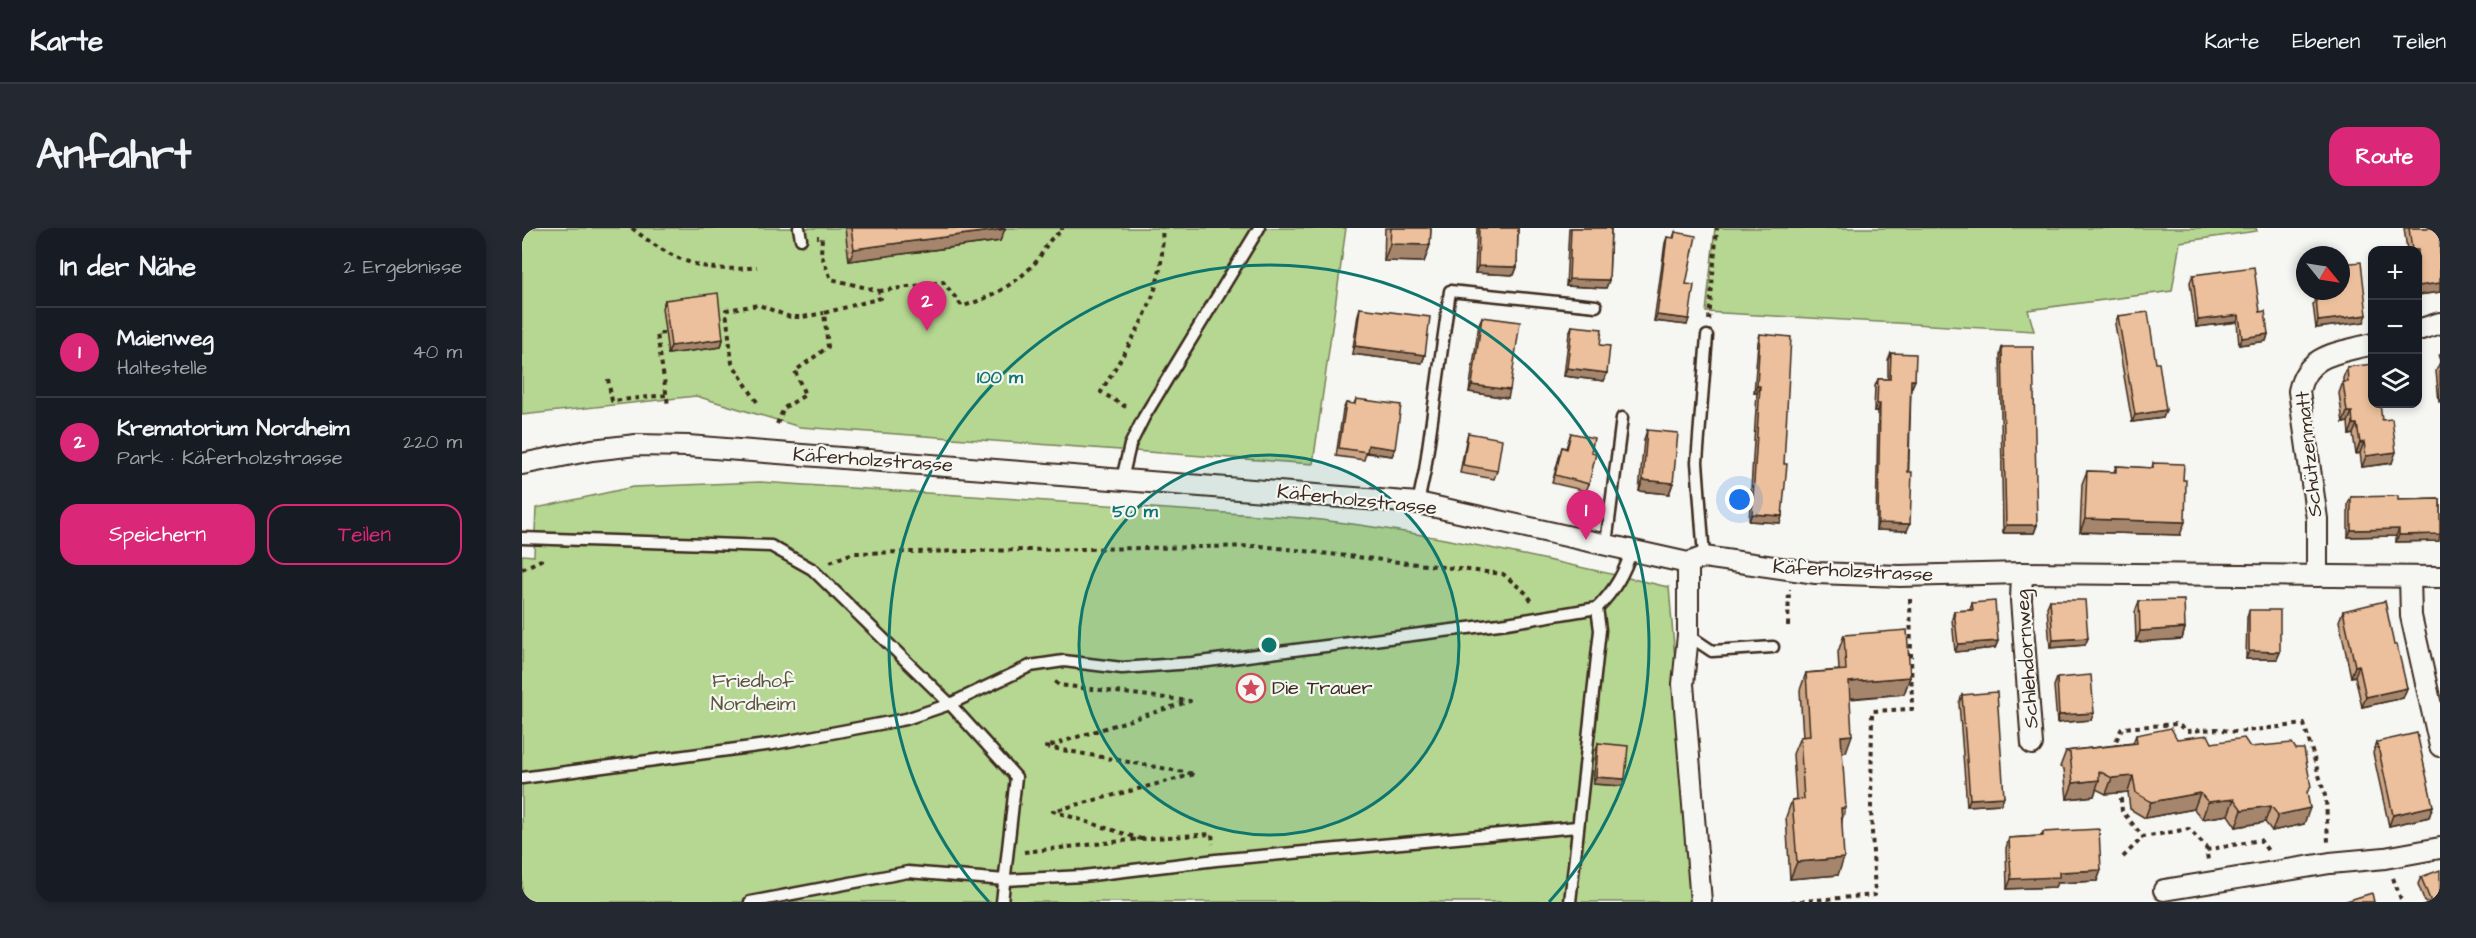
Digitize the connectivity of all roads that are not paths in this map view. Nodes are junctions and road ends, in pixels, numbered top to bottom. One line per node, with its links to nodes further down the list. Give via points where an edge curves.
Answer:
1 (1258, 228): 9 (lane, via 1144,417 1130,445)
2 (1596, 306): 10 (lane, via 1450,291)
3 (2440, 323): 4 (street)
4 (2422, 329)
5 (1707, 336): 14 (lane, via 1697,462)
6 (2368, 345): 16 (street, Schützenmatt, via 2316,360 2302,376 2299,391 2317,519)
7 (1622, 418): 12 (lane)
8 (522, 464): 9 (street, Käferholzstrasse, via 636,445 688,446)
9 (1122, 478): 10 (street, Käferholzstrasse)
10 (1418, 503): 12 (street, Käferholzstrasse)
11 (522, 538): 22 (lane, via 771,546 812,569)
12 (1606, 544): 13 (street, Käferholzstrasse)
13 (1632, 550): 14 (street, Käferholzstrasse); 19 (lane, via 1611,594)
14 (1696, 560): 15 (street, Käferholzstrasse, via 1816,573); 20 (street)
15 (2022, 573): 16 (street, Käferholzstrasse); 23 (street, Schlehdornweg)
16 (2317, 576): 17 (street, Käferholzstrasse)
17 (2410, 577): 18 (street, Käferholzstrasse); 24 (street, via 2411,616)
18 (2440, 577)
19 (1597, 608): 22 (lane, via 1496,625 1192,663 1122,668 1064,661 1030,666); 26 (lane, via 1600,630)
20 (1688, 635): 21 (lane, via 1712,651); 33 (street, via 1683,684)
21 (1773, 647)
22 (950, 704): 25 (lane, via 906,719 773,744); 28 (lane, via 1016,777)
23 (2032, 744)
24 (2440, 746)
25 (522, 778)
26 (1577, 826): 28 (lane, via 1083,876); 32 (lane)
27 (2440, 848): 29 (street)
28 (1005, 880): 30 (lane, via 908,872); 31 (lane)
29 (2164, 890)
30 (750, 902)
31 (1002, 902)
32 (1570, 902)
33 (1701, 902)

